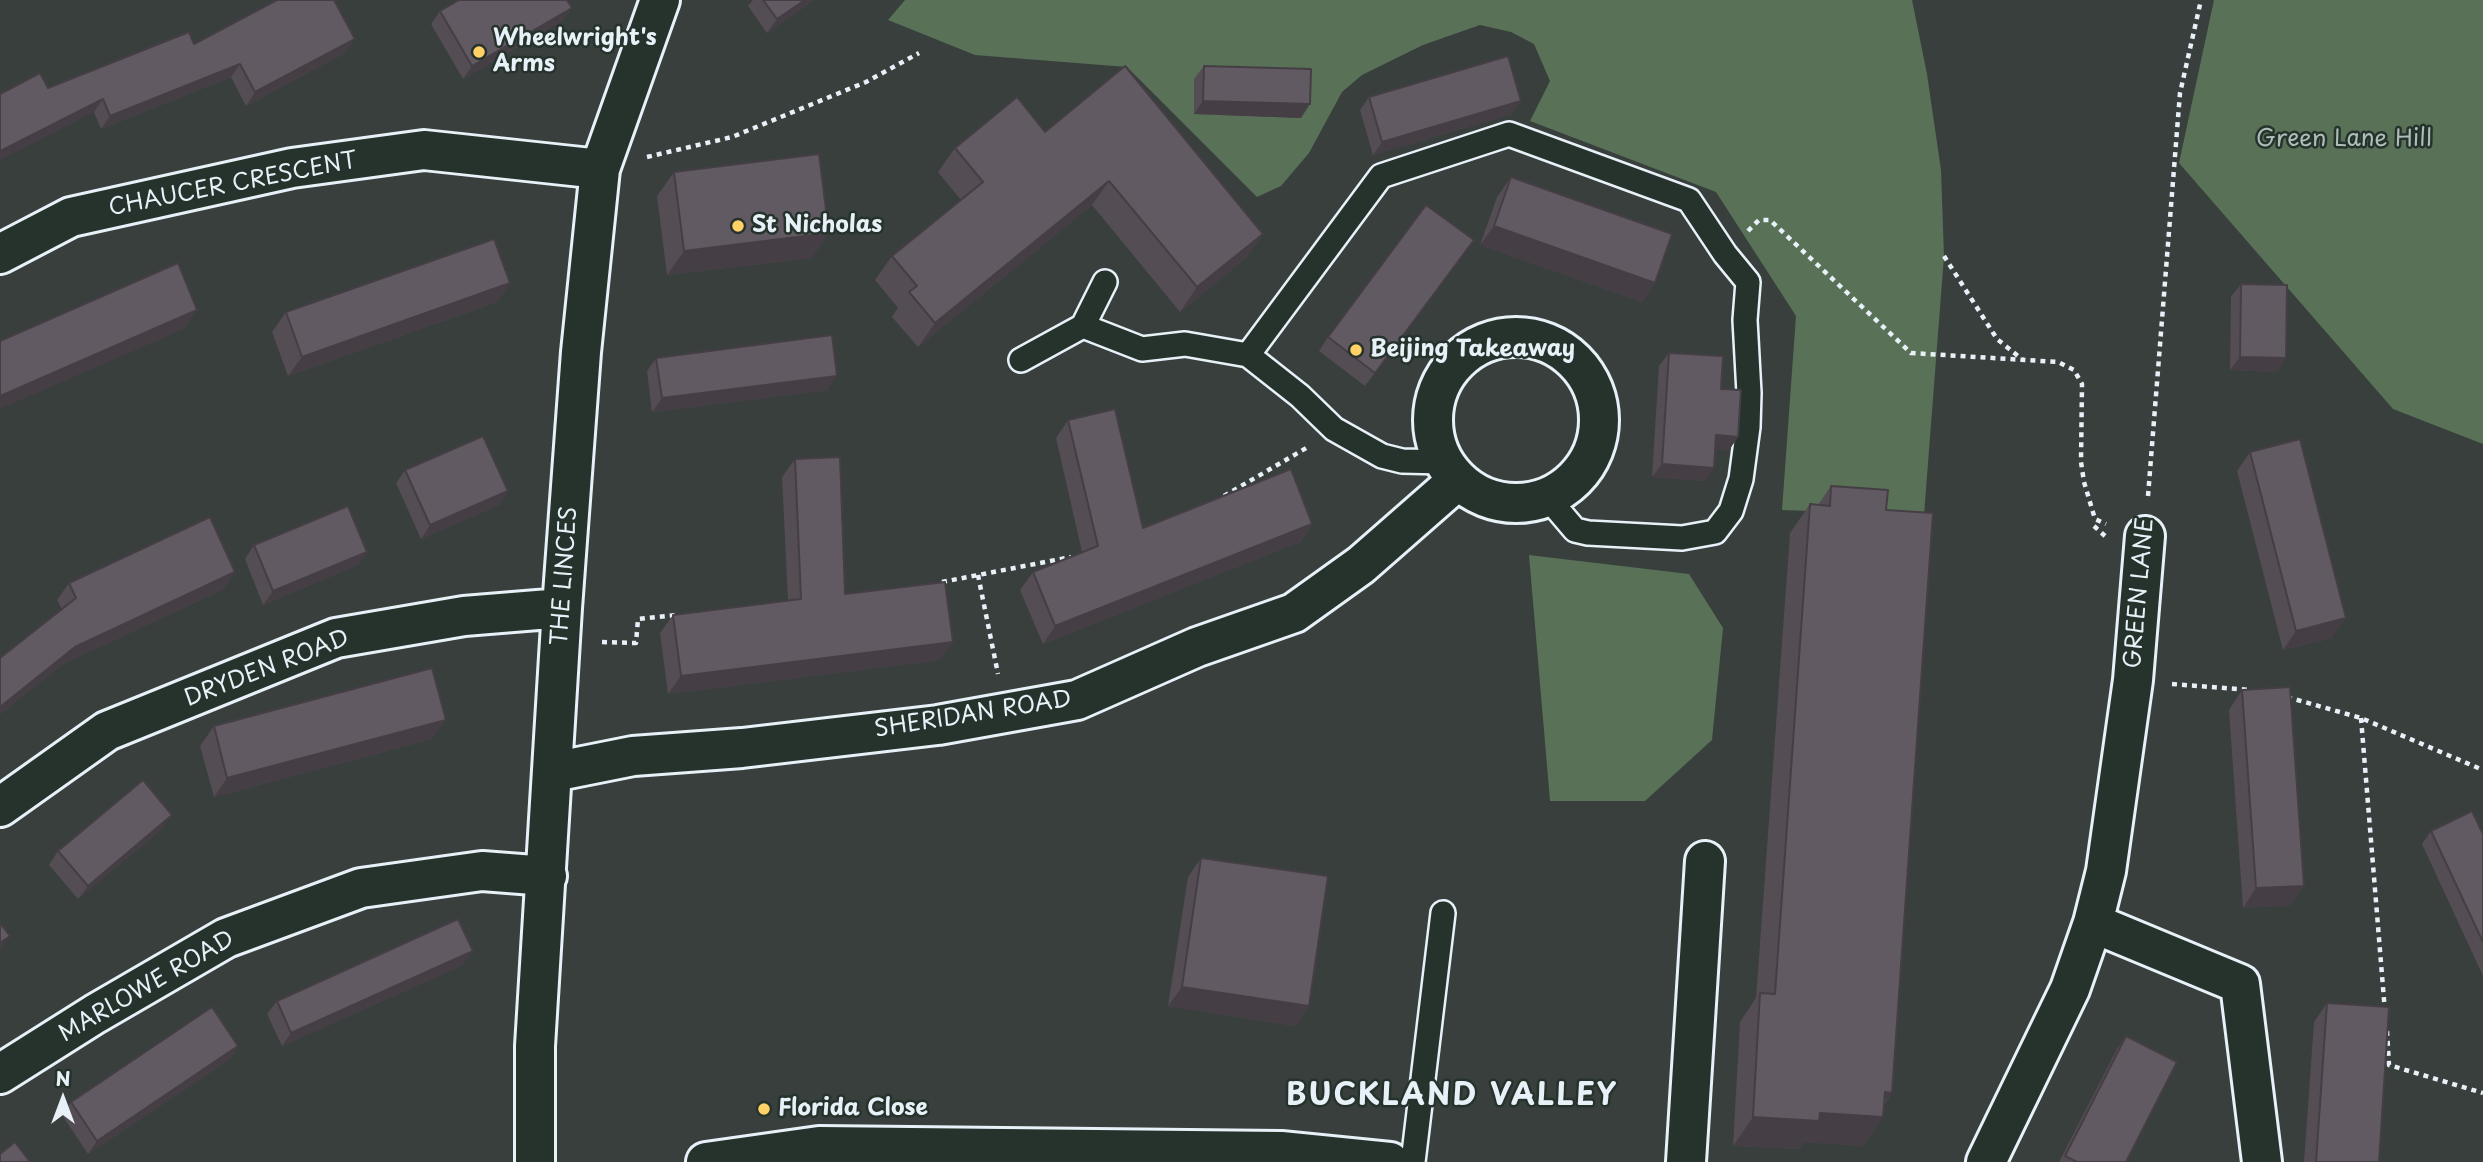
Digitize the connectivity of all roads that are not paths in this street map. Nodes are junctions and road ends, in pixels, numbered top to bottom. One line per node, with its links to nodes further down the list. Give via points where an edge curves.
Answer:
1 (660, 0): 2 (street, THE LINCES)
2 (600, 169): 3 (street, CHAUCER CRESCENT, via 424,150 292,168 71,217); 11 (street, THE LINCES)
3 (0, 254)
4 (1105, 282): 5 (lane)
5 (1083, 326): 6 (lane, via 1142,349 1185,344); 7 (lane)
6 (1248, 355): 8 (lane, via 1334,429 1382,456); 9 (lane, via 1381,176 1509,134 1689,200 1748,282 1748,428 1731,511 1715,532 1682,538 1639,537 1575,530)
7 (1021, 360)
8 (1451, 471): 9 (street, via 1478,494 1500,502); 9 (street, via 1434,440 1432,416 1437,392 1448,372 1485,342 1532,338 1574,360 1597,400 1600,424 1584,468); 12 (street, SHERIDAN ROAD, via 1361,565 1294,613 1197,647 1077,700 938,725 633,756)
9 (1547, 498)
10 (2145, 536): 17 (street, GREEN LANE, via 2133,680 2106,871)
11 (561, 624): 12 (street, THE LINCES); 13 (street, DRYDEN ROAD, via 464,616 336,638 107,731)
12 (553, 772): 15 (street, THE LINCES)
13 (0, 807)
14 (1705, 861): 24 (street)
15 (547, 876): 18 (street, MARLOWE ROAD, via 482,871 361,888 226,938); 20 (street, THE LINCES, via 535,1046)
16 (1443, 913): 23 (lane)
17 (2093, 923): 25 (street, GREEN LANE, via 2070,989); 26 (street, via 2240,984)
18 (0, 1074)
19 (1093, 1155): 21 (street, via 819,1146); 22 (street, via 1281,1151)
20 (535, 1162)
21 (706, 1162)
22 (1390, 1162)
23 (1413, 1162)
24 (1686, 1162)
25 (1986, 1162)
26 (2262, 1162)

